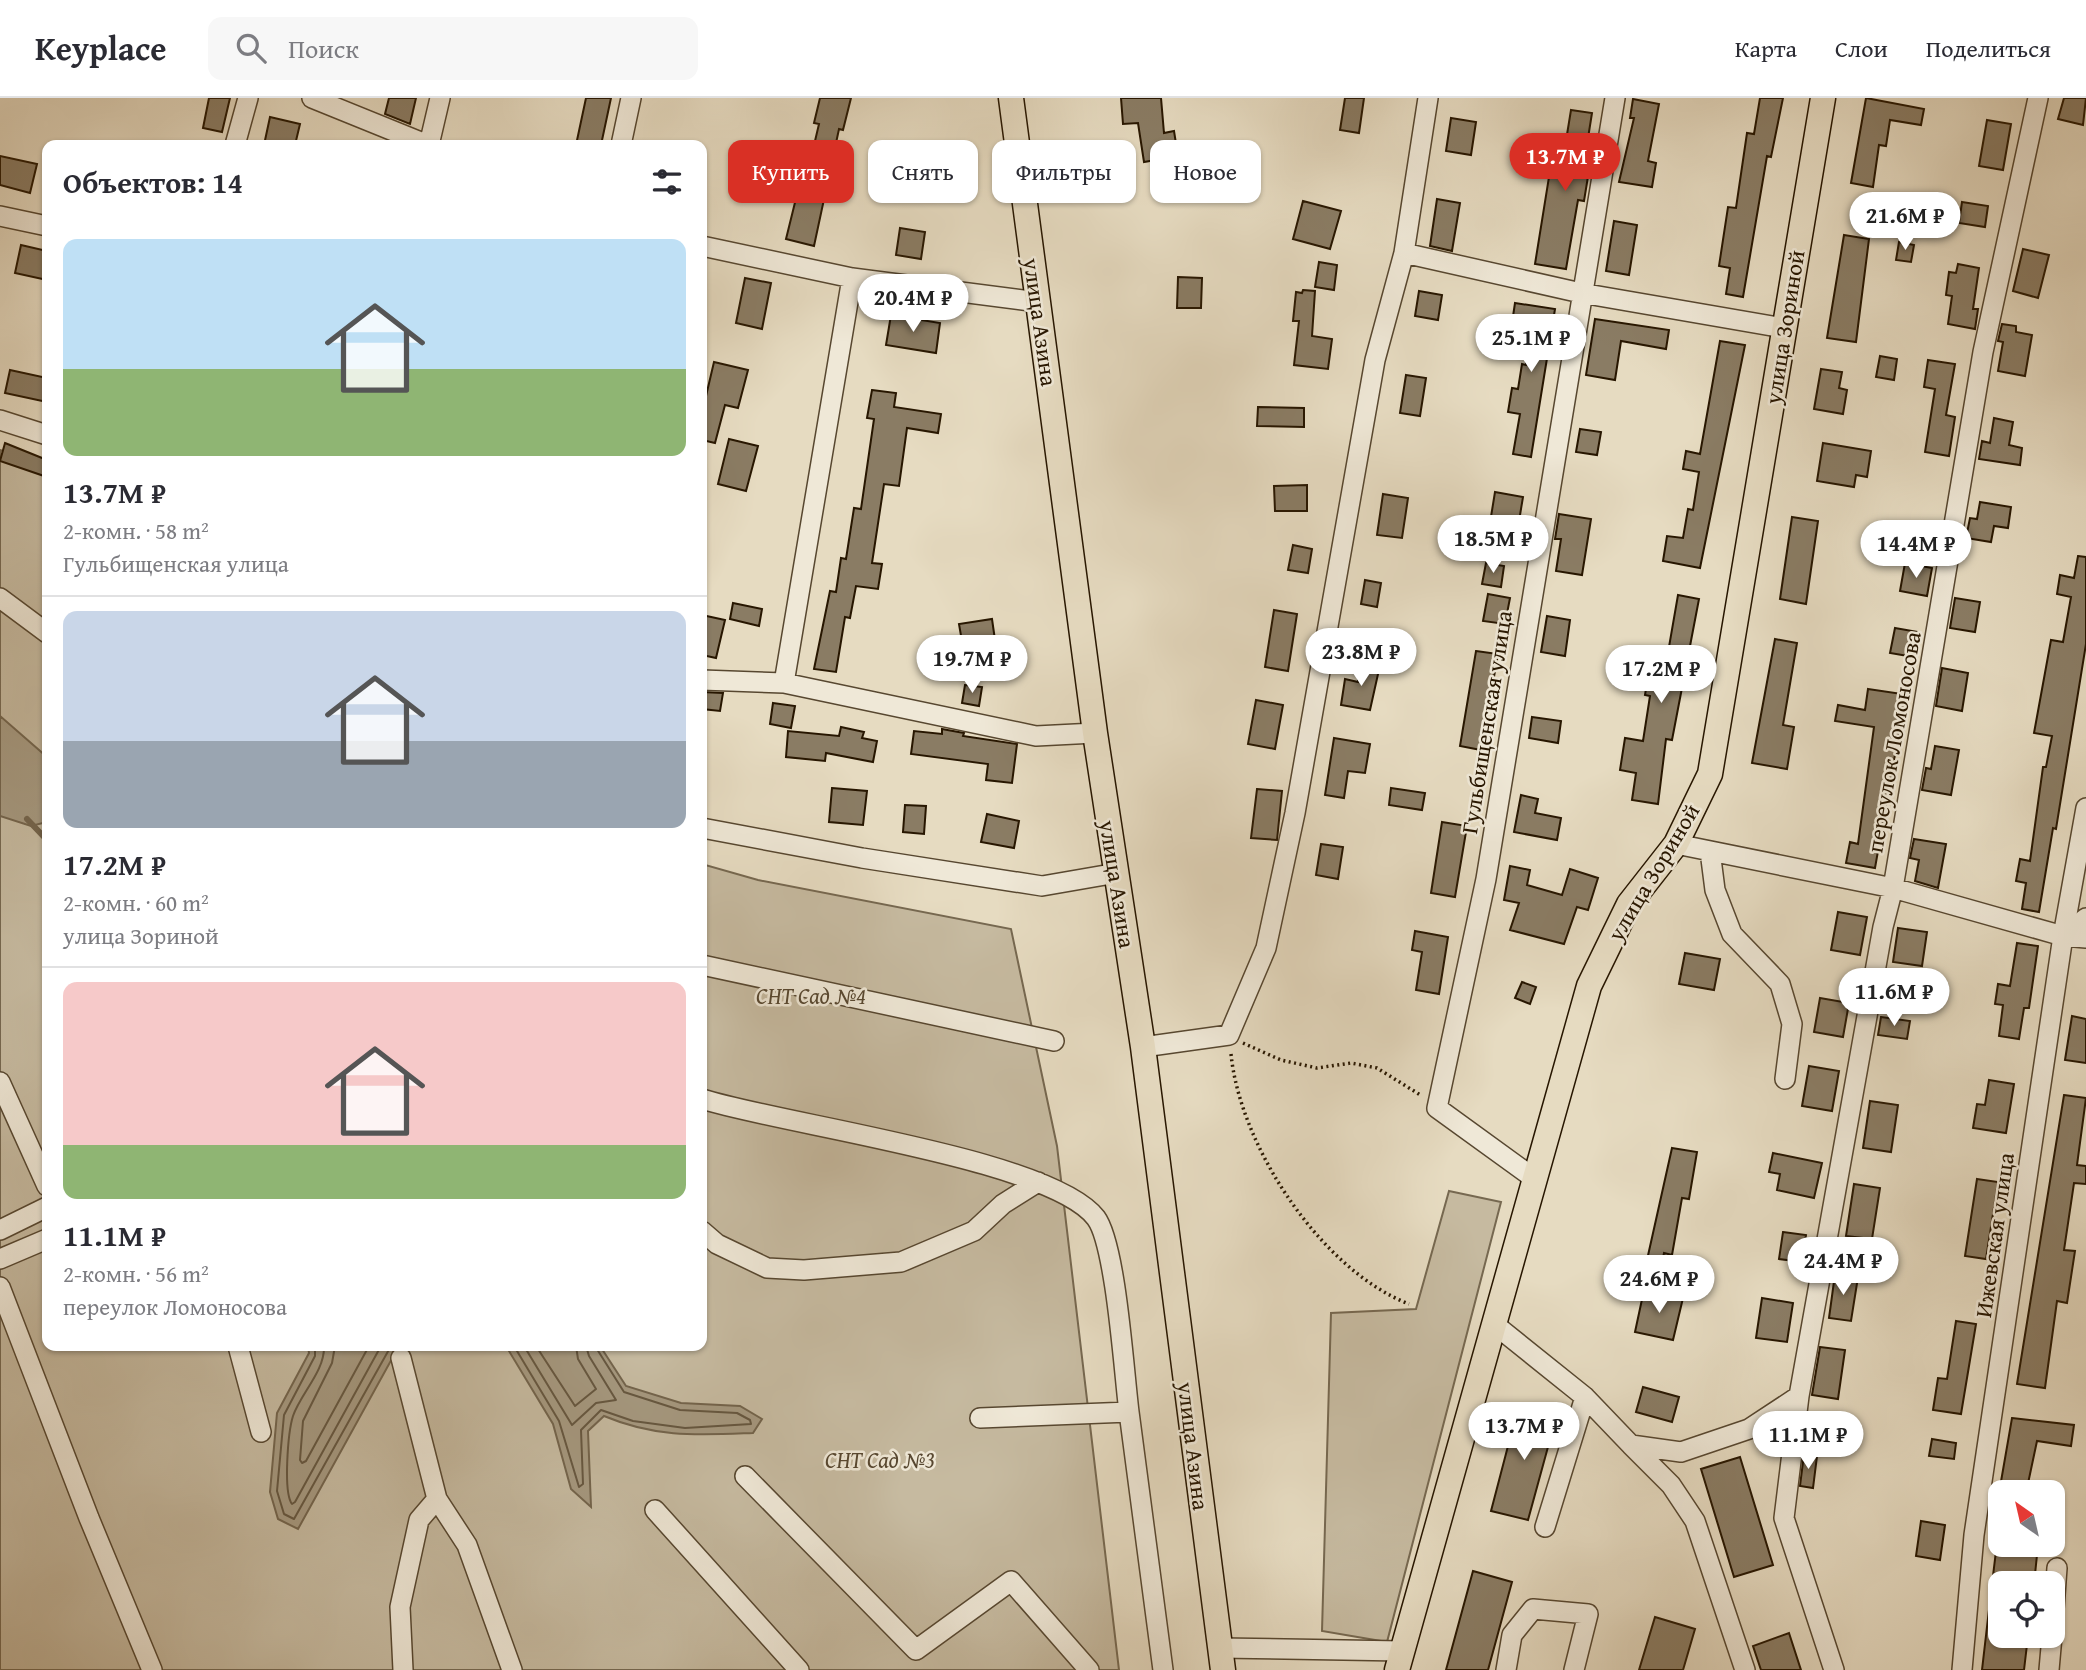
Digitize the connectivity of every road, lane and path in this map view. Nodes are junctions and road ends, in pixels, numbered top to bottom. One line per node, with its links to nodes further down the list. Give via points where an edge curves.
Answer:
1 (248, 98): 10 (street)
2 (312, 98): 11 (street)
3 (440, 98): 12 (street)
4 (631, 98): 13 (street)
5 (1011, 98): 20 (main road, улица Азина)
6 (1428, 98): 17 (street)
7 (1615, 98): 19 (street, Гульбищенская улица)
8 (1823, 98): 21 (main road, улица Зориной)
9 (2038, 98): 34 (street, переулок Ломоносова, via 1983,352)
10 (236, 140)
11 (417, 140)
12 (430, 140)
13 (622, 140)
14 (0, 216): 15 (street)
15 (42, 225)
16 (707, 247): 18 (street)
17 (1405, 253): 19 (street); 39 (street, via 1375,360 1295,813 1266,948)
18 (852, 278): 20 (street); 27 (street)
19 (1581, 293): 21 (street); 45 (street, Гульбищенская улица, via 1486,879)
20 (1038, 302): 28 (main road, улица Азина)
21 (1784, 328): 31 (main road, улица Зориной, via 1710,774)
22 (0, 419): 23 (street)
23 (42, 433)
24 (0, 598): 25 (street)
25 (42, 629)
26 (707, 680): 27 (street)
27 (784, 683): 28 (street, via 1013,733)
28 (1095, 733): 33 (main road, улица Азина)
29 (2086, 808): 36 (street, Ижевская улица)
30 (707, 829): 33 (street, via 1042,886)
31 (1676, 844): 32 (street); 47 (main road, улица Зориной, via 1629,904 1589,986)
32 (1710, 851): 34 (street); 42 (street, via 1715,890 1732,934 1780,984 1793,1024)
33 (1117, 873): 41 (main road, улица Азина)
34 (1893, 888): 36 (street); 59 (street, переулок Ломоносова)
35 (2086, 918): 36 (street)
36 (2063, 936): 37 (street); 84 (street, Ижевская улица, via 1974,1535)
37 (2086, 938)
38 (707, 966): 40 (street)
39 (1229, 1035): 41 (street); 45 (path, via 1281,1060 1317,1068 1351,1063 1377,1068); 55 (path, via 1244,1117 1286,1192 1359,1278)
40 (1054, 1041)
41 (1143, 1047): 72 (main road, улица Азина)
42 (1785, 1079)
43 (0, 1082): 46 (street)
44 (707, 1100): 48 (street, via 967,1160)
45 (1437, 1108): 47 (street)
46 (42, 1175)
47 (1535, 1179): 56 (main road, улица Зориной)
48 (1038, 1182): 51 (street, via 1003,1204 974,1231 901,1262 804,1270 767,1268); 61 (street, via 1076,1199 1097,1219 1109,1248)
49 (42, 1209): 50 (street)
50 (0, 1230)
51 (707, 1235)
52 (42, 1241): 53 (street)
53 (0, 1259)
54 (0, 1287): 74 (street)
55 (1409, 1304)
56 (1494, 1324): 60 (street); 73 (main road, улица Зориной)
57 (239, 1351): 63 (street)
58 (401, 1358): 66 (street)
59 (1799, 1396): 64 (street, via 1749,1429 1681,1451); 83 (street, переулок Ломоносова, via 1784,1518)
60 (1586, 1397): 64 (street); 68 (street)
61 (1129, 1412): 62 (street); 79 (street)
62 (980, 1418)
63 (261, 1432)
64 (1631, 1445): 82 (street, via 1671,1485 1695,1521)
65 (745, 1476): 78 (street, via 916,1650 1011,1581)
66 (437, 1499): 75 (street, via 419,1520 400,1607); 76 (street, via 467,1545)
67 (654, 1510): 77 (street)
68 (1545, 1527)
69 (2057, 1568): 70 (street)
70 (2057, 1571)
71 (2051, 1648): 85 (street)
72 (1221, 1659): 73 (street)
73 (1400, 1660)
74 (152, 1670)
75 (403, 1670)
76 (512, 1670)
77 (799, 1670)
78 (1089, 1670)
79 (1163, 1670)
80 (1506, 1670): 81 (street, via 1512,1635 1533,1609 1588,1614)
81 (1574, 1670)
82 (1745, 1670)
83 (1834, 1670)
84 (1962, 1670)
85 (2049, 1670)

